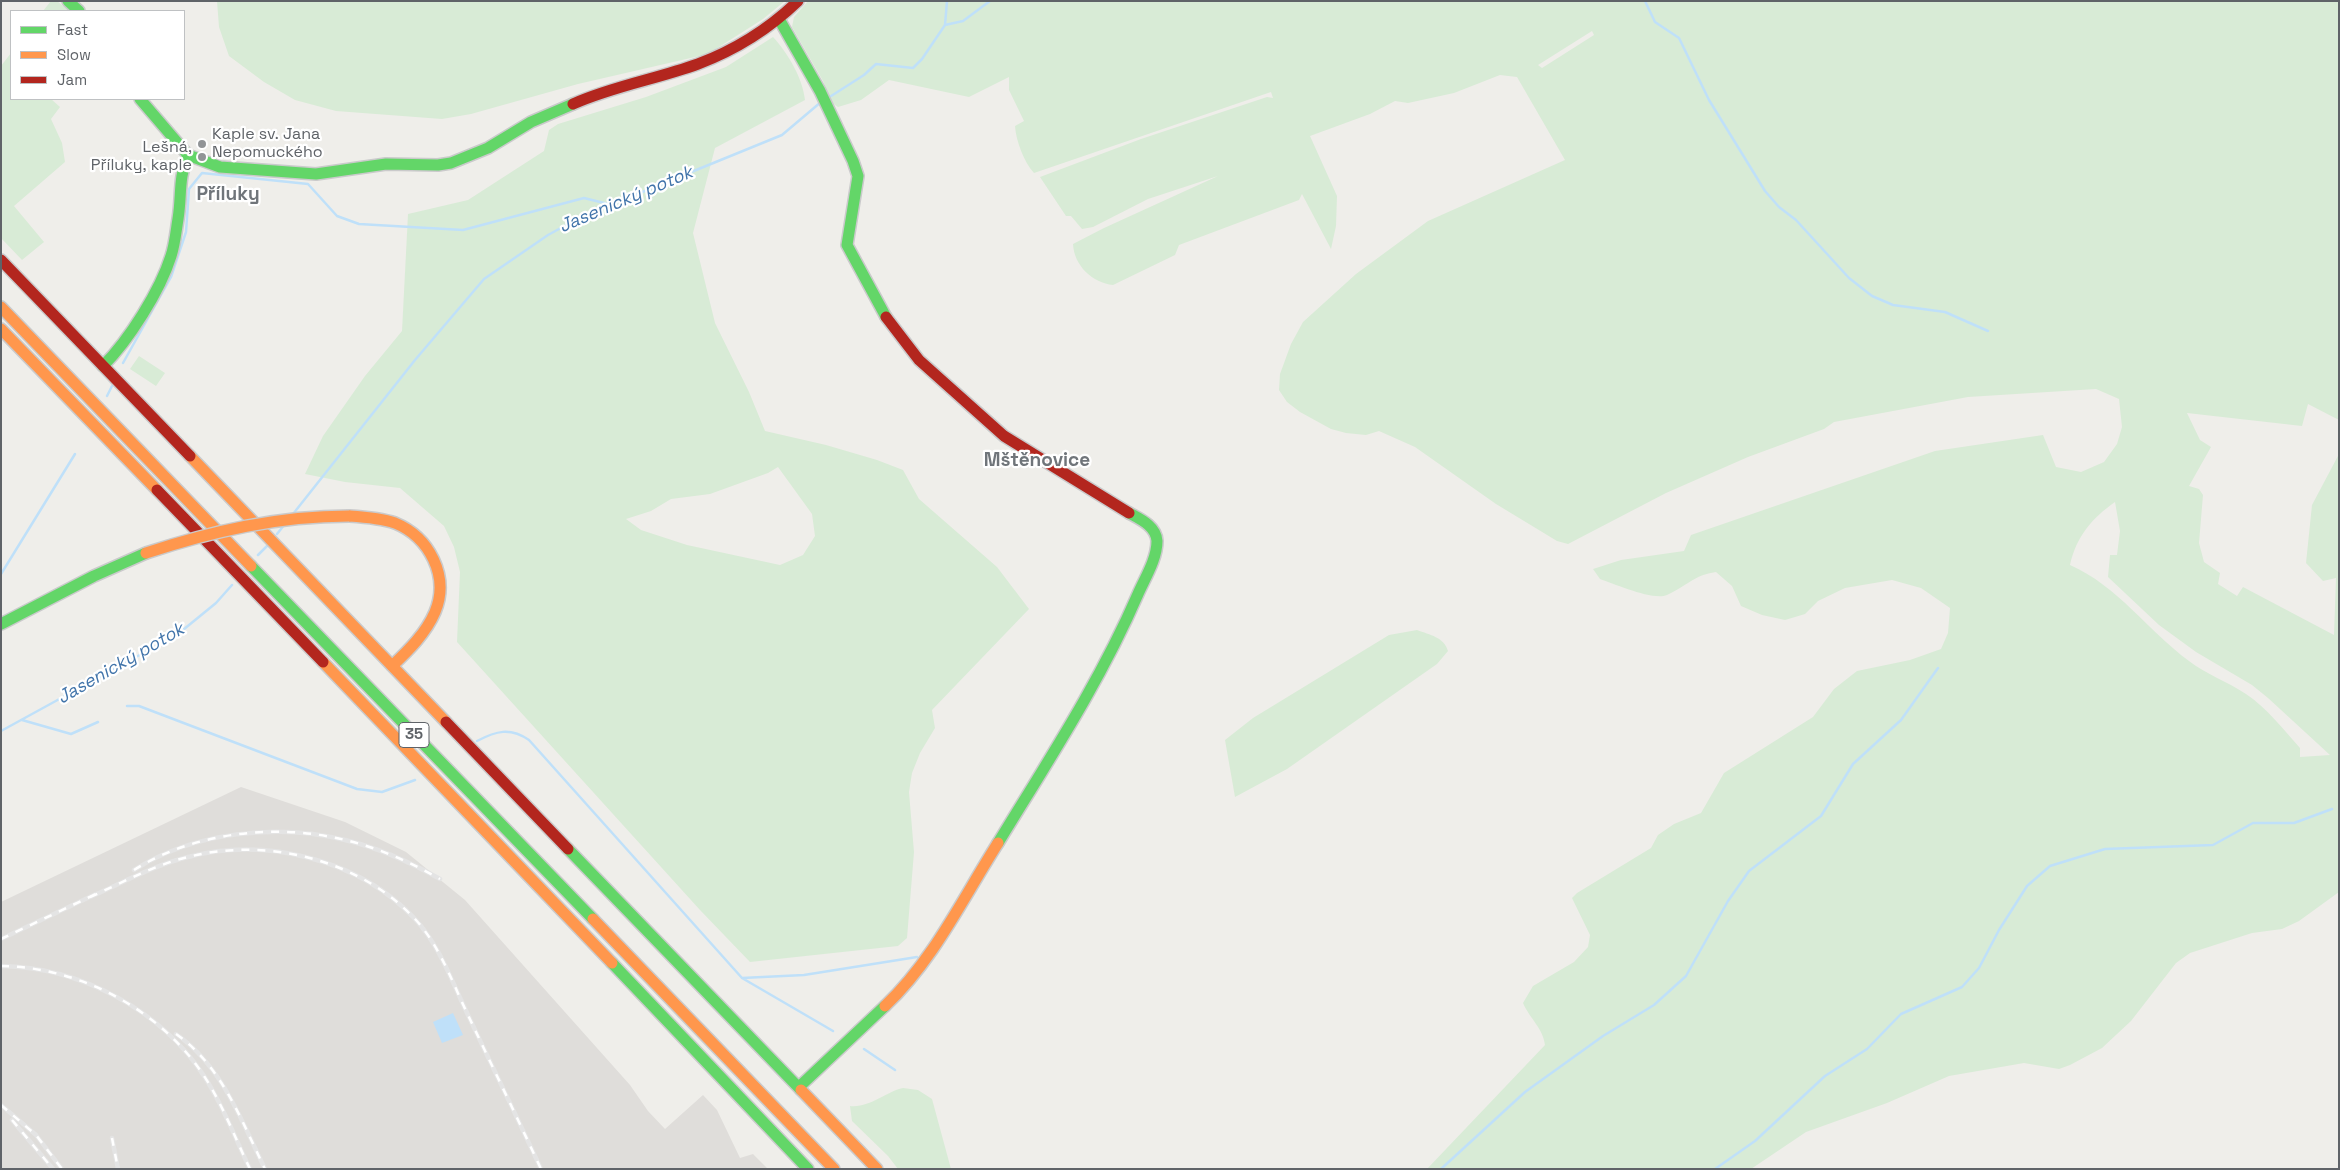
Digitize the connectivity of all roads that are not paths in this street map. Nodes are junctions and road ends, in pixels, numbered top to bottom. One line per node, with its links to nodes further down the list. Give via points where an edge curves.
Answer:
1 (68, 1): 3 (main road)
2 (798, 1): 4 (main road)
3 (77, 10)
4 (779, 19): 6 (main road, via 706,61 584,98 531,122 488,148 451,163 360,166 316,174 220,167); 13 (main road, via 820,91 853,160 858,176 847,245 881,310 913,353 1004,436 1150,525 1157,538 1156,556 1117,643 932,949 904,988)
5 (141, 100): 6 (main road)
6 (188, 155): 10 (main road, via 181,172 179,212 171,256 155,291 120,349)
7 (1, 260): 10 (main road)
8 (1, 307): 15 (main road, 35)
9 (1, 328): 14 (main road, 35)
10 (103, 366): 12 (main road)
11 (1, 624): 12 (main road, bridge, via 94,576 146,553 202,534 293,517 349,516 387,520 408,530 427,547 440,579 438,600 431,620)
12 (392, 666): 13 (main road)
13 (799, 1087): 16 (main road)
14 (808, 1169)
15 (834, 1169)
16 (877, 1169)

